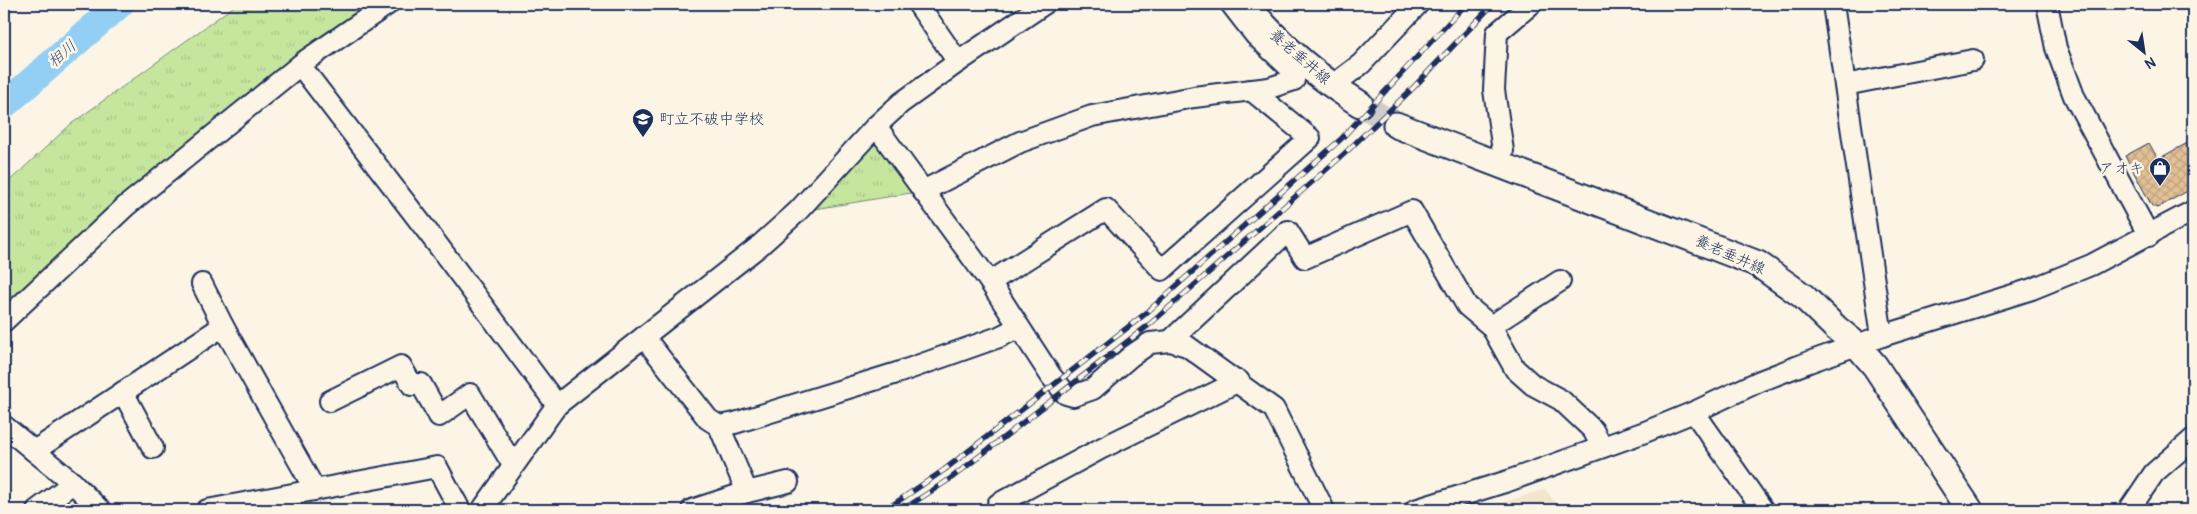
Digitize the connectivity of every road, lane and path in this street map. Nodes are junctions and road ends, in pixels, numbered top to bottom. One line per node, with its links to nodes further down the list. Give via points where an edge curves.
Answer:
1 (388, 4): 12 (street)
2 (1044, 4): 11 (street)
3 (1231, 4): 15 (street, via 1255,35 1294,72 1294,80)
4 (1246, 4): 14 (main road, 養老垂井線, via 1306,67)
5 (1418, 4): 14 (street, via 1361,64)
6 (1531, 4): 19 (street, via 1498,33 1494,90)
7 (1833, 4): 13 (street)
8 (2047, 4): 22 (street, via 2056,48 2074,96)
9 (921, 5): 11 (street)
10 (1973, 60): 13 (street)
11 (958, 62): 18 (street)
12 (300, 65): 26 (street, via 126,206); 37 (street)
13 (1845, 84): 30 (street)
14 (1332, 86): 16 (main road, 養老垂井線)
15 (1251, 90): 20 (street, via 1125,108 1092,116 1020,142); 24 (street, via 1310,138 1162,270 1106,209)
16 (1360, 104)
17 (1396, 125): 33 (main road, 養老垂井線, via 1758,264 1803,296)
18 (876, 126): 20 (street); 31 (street, via 797,212)
19 (1502, 150)
20 (923, 191): 24 (street)
21 (2193, 211): 22 (street)
22 (2149, 236): 30 (street, via 2032,289)
23 (1560, 281): 29 (street)
24 (990, 282): 28 (street)
25 (202, 284): 27 (street)
26 (4, 321)
27 (223, 326): 35 (street); 48 (street)
28 (1019, 326): 32 (street, via 1051,376 1066,394 1073,396 1092,389 1150,343); 40 (street, via 999,337 897,373)
29 (1491, 326): 32 (street, via 1467,306 1412,211 1305,258 1288,231); 42 (street, via 1515,369 1533,385 1561,400 1593,430)
30 (1882, 336): 33 (street)
31 (644, 337): 37 (street); 40 (street, via 708,419)
32 (1170, 341): 34 (street, via 1188,346)
33 (1857, 345): 38 (street, via 1760,380); 60 (main road, 養老垂井線)
34 (1239, 381): 50 (street, via 1102,448); 57 (street, via 1274,408)
35 (123, 392): 43 (street); 44 (street)
36 (330, 401): 45 (street, via 401,366 412,385 421,384 439,416 470,394)
37 (557, 405): 45 (street)
38 (1694, 412): 42 (street); 59 (street)
39 (4, 426): 44 (street)
40 (719, 426): 49 (street)
41 (2193, 439): 61 (street, via 2154,473)
42 (1602, 447): 58 (street)
43 (153, 448)
44 (34, 451): 47 (street)
45 (513, 465): 55 (street)
46 (788, 482): 49 (street)
47 (73, 483): 51 (street); 52 (street)
48 (315, 490): 53 (street); 54 (street, via 437,467)
49 (747, 492): 56 (street)
50 (998, 504)
51 (37, 510)
52 (100, 510)
53 (207, 510)
54 (460, 510)
55 (482, 510)
56 (692, 510)
57 (1324, 510)
58 (1415, 510)
59 (1763, 510)
60 (1970, 510)
61 (2129, 510)

